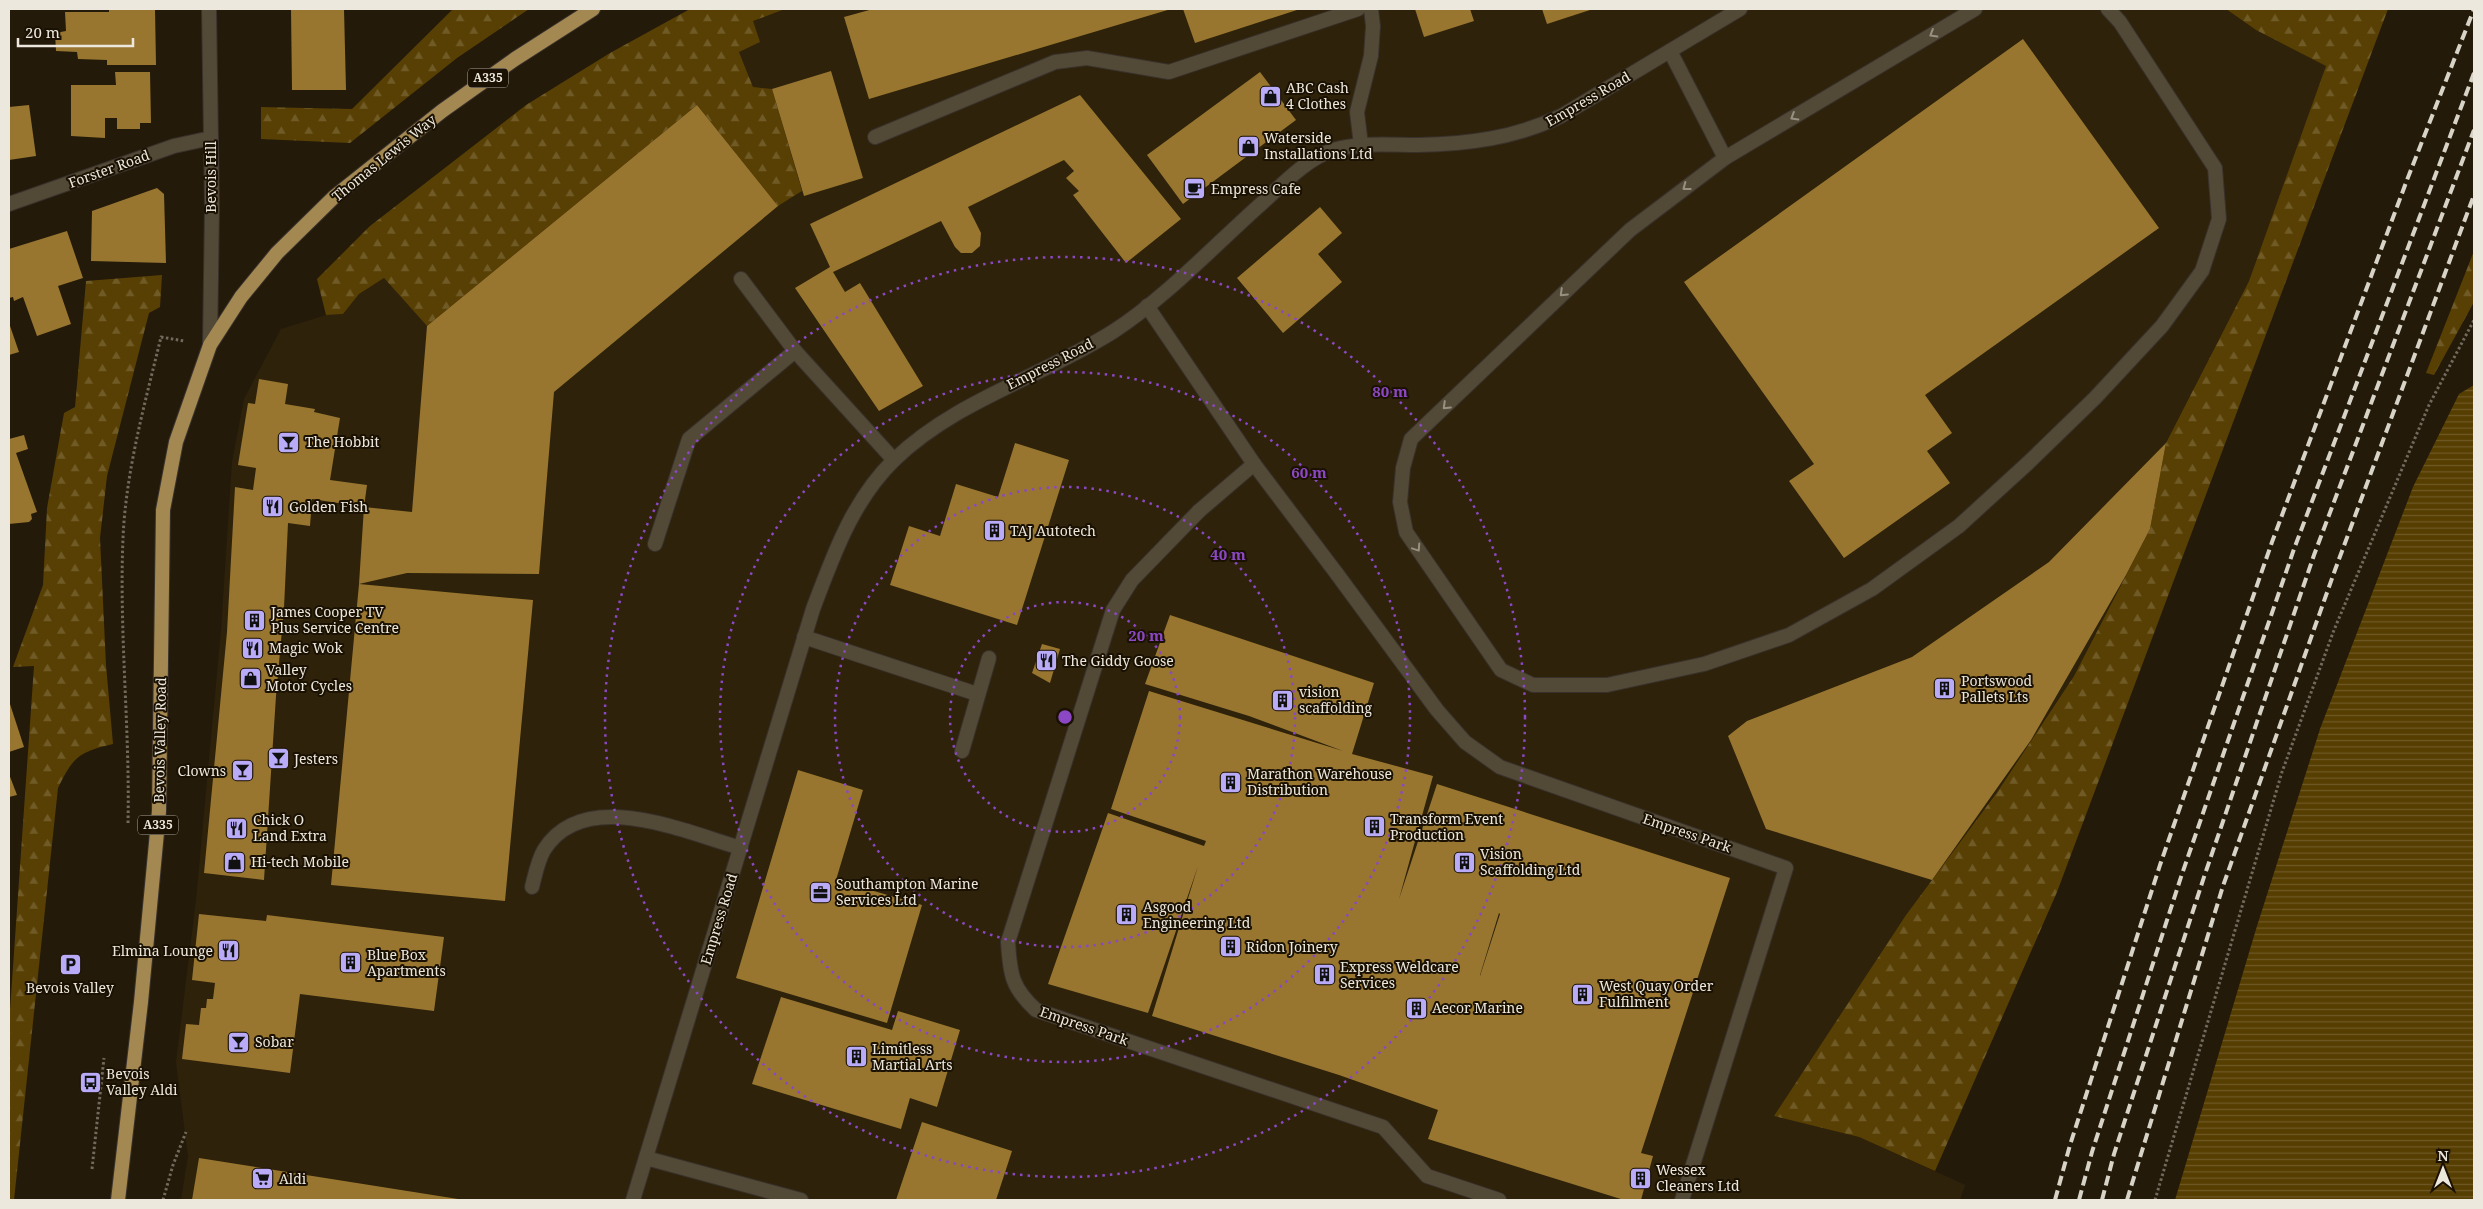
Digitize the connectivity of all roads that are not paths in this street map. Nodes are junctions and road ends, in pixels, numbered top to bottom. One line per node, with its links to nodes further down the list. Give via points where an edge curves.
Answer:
1 (209, 9): 10 (street, Bevois Hill)
2 (593, 9): 16 (main road, Thomas Lewis Way / A335, via 442,111 334,197 278,253 242,297)
3 (1358, 9): 9 (street, via 1169,72 1087,58 1055,62)
4 (1372, 9): 11 (street, via 1371,56 1357,112)
5 (1740, 9): 8 (street, Empress Road)
6 (1975, 9): 12 (street, one-way to 12)
7 (2108, 9): 12 (street, one-way to 7, via 1630,230 1411,439 1403,468 1400,502 1406,532 1501,670 1532,685 1607,685 1704,664 1789,635 1872,589 1959,526 2095,398 2162,326 2202,270 2219,219 2215,168 2120,22)
8 (1670, 51): 11 (street, Empress Road, via 1533,130 1478,141); 12 (street)
9 (875, 137)
10 (211, 138): 13 (street, Forster Road, via 174,146); 16 (street, Bevois Hill)
11 (1361, 145): 15 (street, Empress Road, via 1332,150 1309,163)
12 (1725, 158)
13 (9, 204)
14 (740, 279): 17 (street)
15 (1147, 306): 18 (street, Empress Road, via 1114,331 977,402 929,432); 19 (street)
16 (210, 345): 28 (main road, Bevois Valley Road / A335, via 176,442 164,510 159,811)
17 (795, 351): 18 (street); 20 (street, via 689,439)
18 (894, 460): 21 (street, Empress Road, via 869,487 849,520)
19 (1254, 464): 31 (street, Empress Park, via 1199,511 1132,580 1114,610 1008,942 1009,968 1019,995 1036,1010 1383,1127 1428,1176); 32 (street, Empress Park, via 1437,710 1465,742 1500,766 1786,868)
20 (655, 544)
21 (804, 637): 23 (street); 25 (street, Empress Road)
22 (989, 658): 23 (street)
23 (977, 694): 24 (street)
24 (962, 751)
25 (740, 848): 26 (street, via 646,821 612,816 585,819 561,830 544,851); 27 (street, Empress Road)
26 (532, 887)
27 (646, 1158): 29 (street, Empress Road); 30 (street)
28 (118, 1200)
29 (633, 1200)
30 (801, 1200)
31 (1499, 1200)
32 (1682, 1200)

